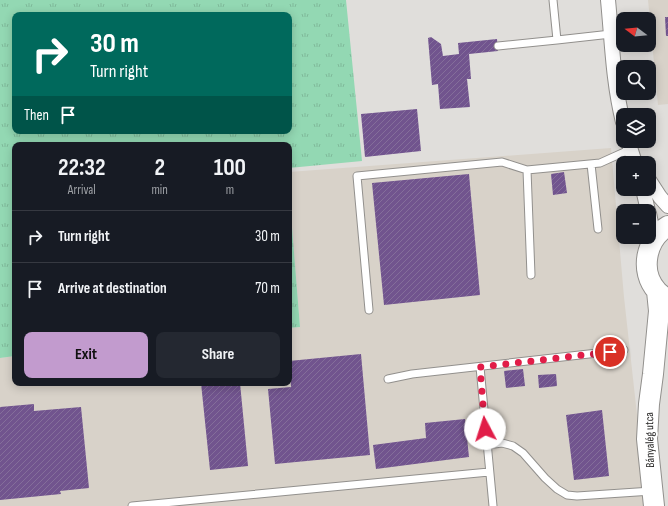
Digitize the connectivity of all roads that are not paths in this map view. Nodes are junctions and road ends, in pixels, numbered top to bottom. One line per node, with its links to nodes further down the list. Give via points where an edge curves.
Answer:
1 (553, 0): 4 (lane)
2 (608, 0): 3 (street)
3 (611, 34): 4 (lane); 6 (street)
4 (557, 40): 5 (lane)
5 (498, 46)
6 (620, 108)
7 (633, 154): 8 (lane)
8 (591, 164): 9 (lane); 12 (lane)
9 (528, 170): 14 (lane); 16 (lane, via 502,162 357,176)
10 (656, 191): 11 (street)
11 (668, 206)
12 (598, 228)
13 (661, 232): 15 (street, Bányalég utca, via 649,248 647,271)
14 (531, 275)
15 (662, 295): 20 (street, Bányalég utca)
16 (369, 310)
17 (668, 338): 20 (street, Bányalég utca)
18 (624, 350): 19 (lane)
19 (480, 367): 21 (lane); 22 (lane)
20 (653, 374): 24 (street, Bányalég utca, via 648,439)
21 (388, 379)
22 (487, 445): 23 (lane); 24 (lane, via 502,443 513,446 557,489 567,495)
23 (489, 472): 25 (lane); 26 (lane)
24 (653, 498)
25 (132, 506)
26 (493, 506)

